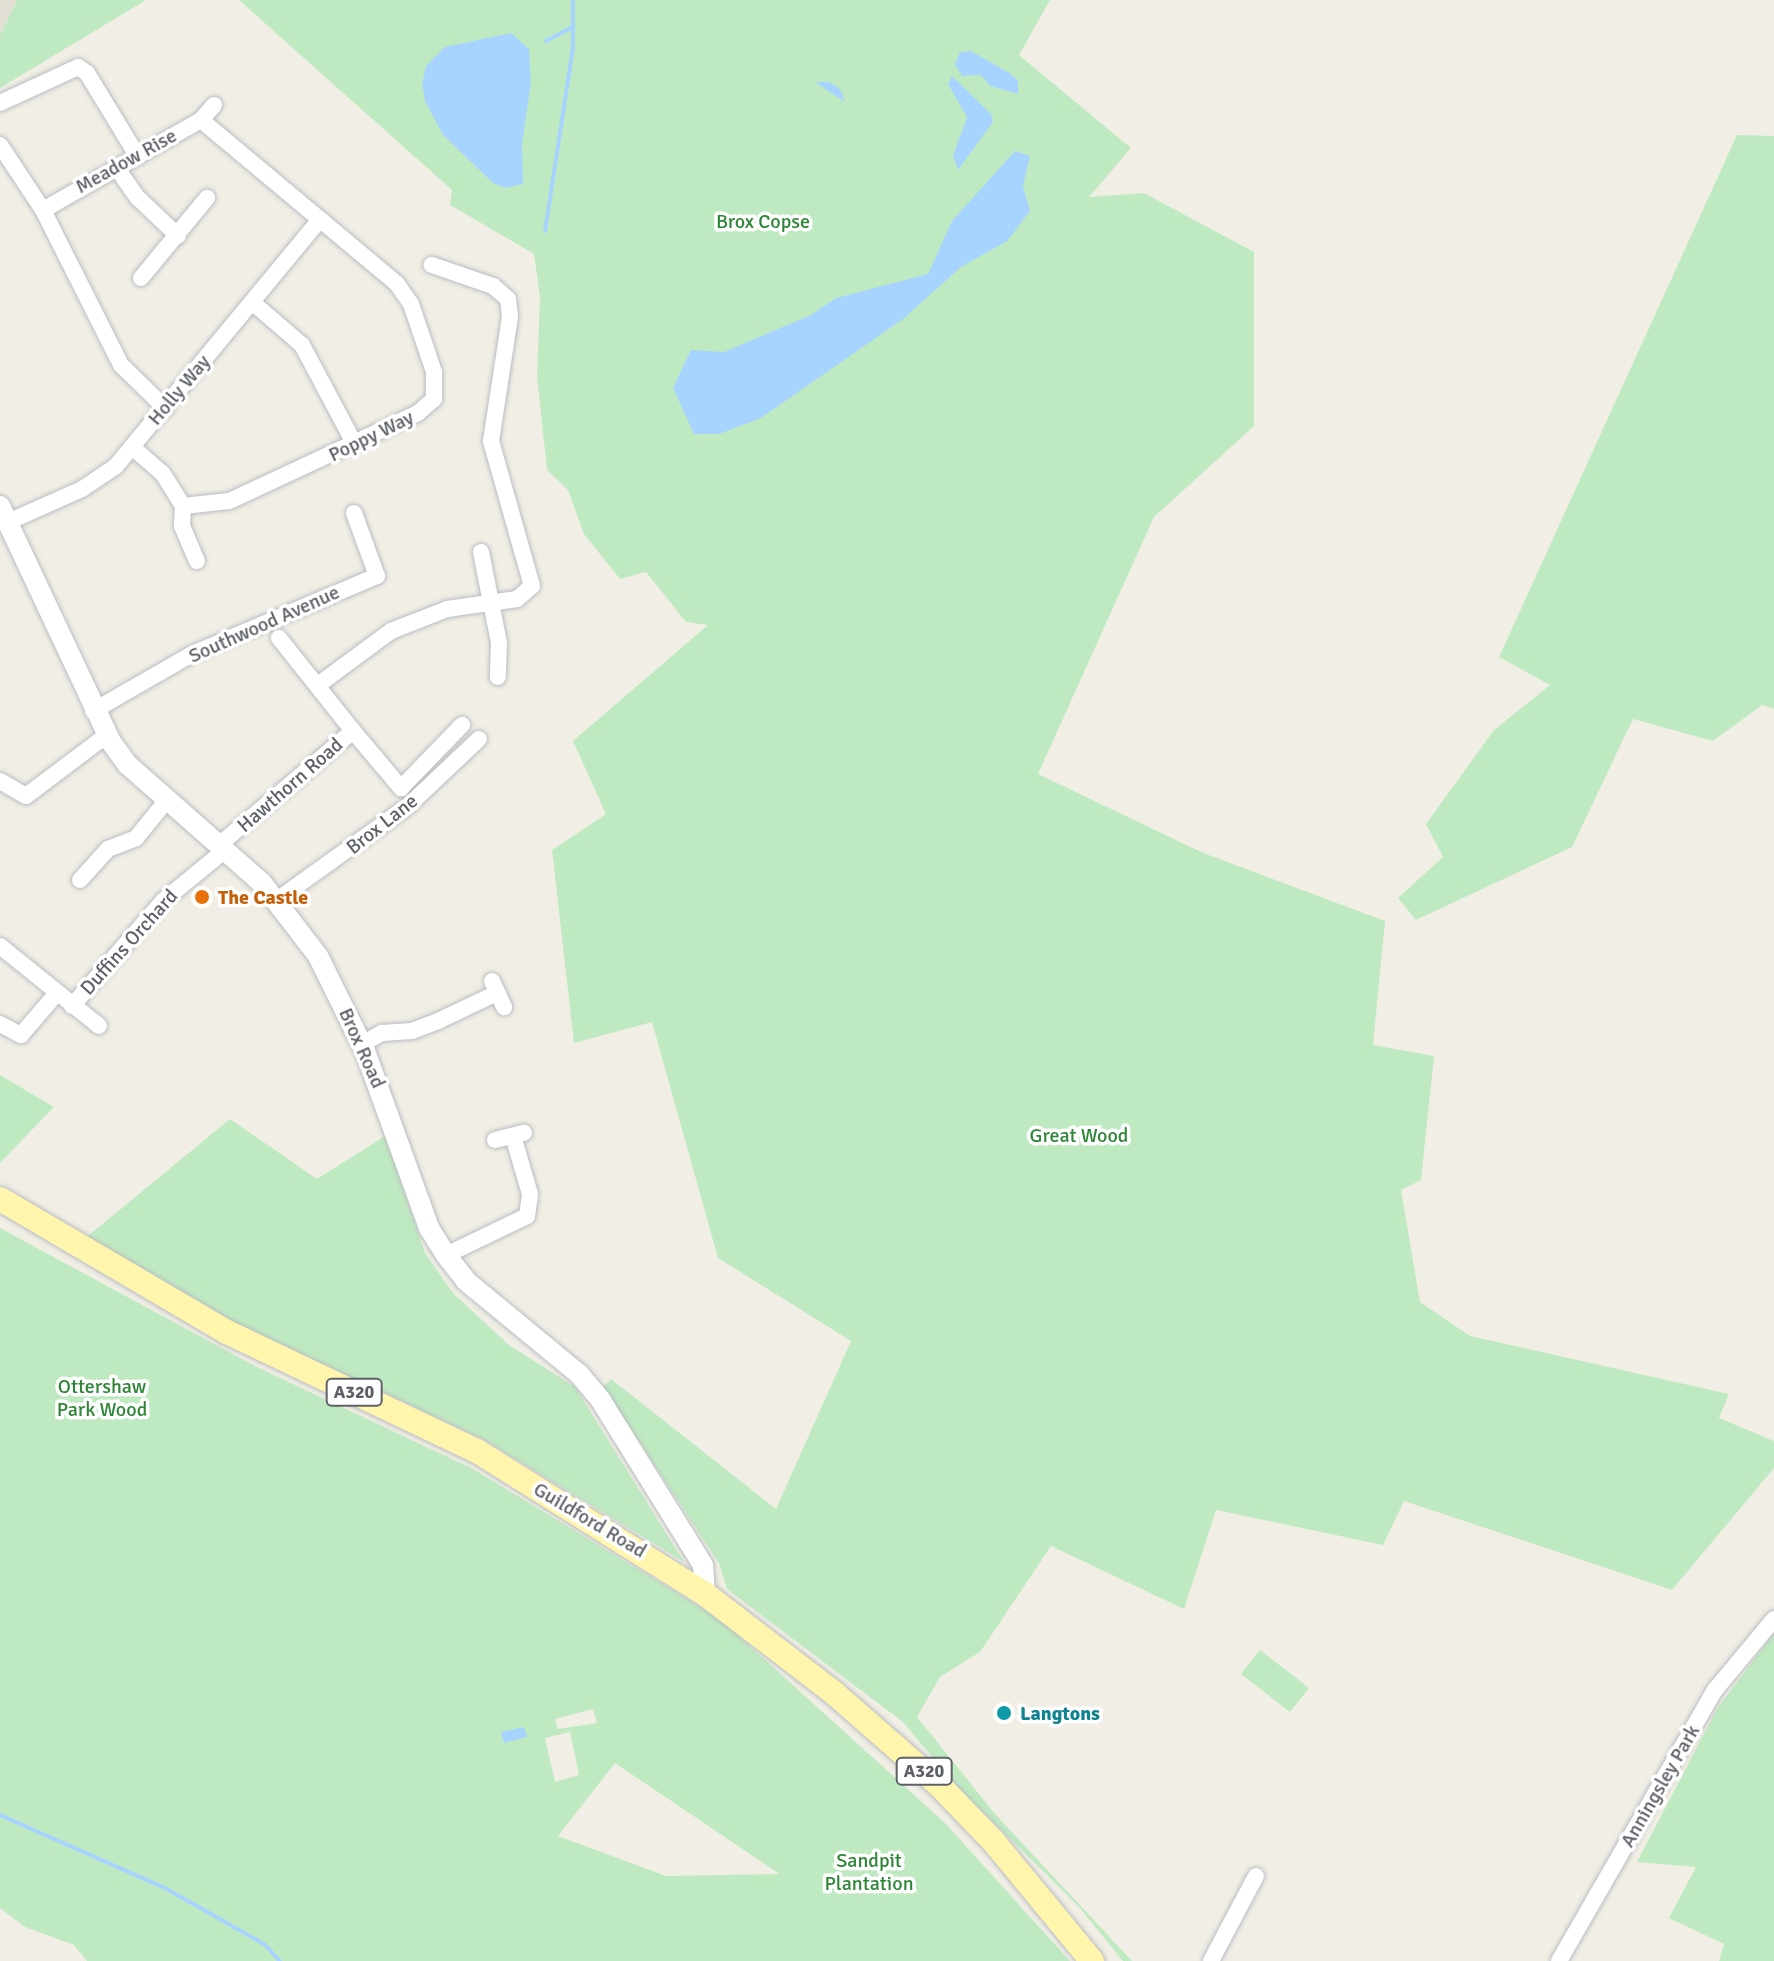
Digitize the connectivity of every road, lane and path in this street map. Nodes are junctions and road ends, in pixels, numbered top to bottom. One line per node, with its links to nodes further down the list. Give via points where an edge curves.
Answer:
1 (0, 103): 5 (street, via 78,67 87,73)
2 (214, 105): 3 (street)
3 (201, 120): 5 (street, Meadow Rise); 9 (street, Meadow Rise)
4 (0, 145): 8 (street)
5 (138, 157): 6 (street, Meadow Rise)
6 (116, 167): 8 (street, Meadow Rise); 10 (street, via 138,198)
7 (207, 198): 10 (street)
8 (43, 210): 14 (street, via 121,365)
9 (320, 219): 13 (street, Holly Way); 15 (street, Poppy Way, via 404,294 438,390 418,413)
10 (178, 236): 12 (street)
11 (432, 265): 22 (street, via 493,286 504,293 510,307 491,441 532,586 517,599)
12 (141, 278)
13 (252, 302): 14 (street, Holly Way); 15 (street, via 302,345)
14 (165, 408): 16 (street, Holly Way)
15 (354, 443): 17 (street, Poppy Way, via 229,501)
16 (132, 447): 17 (street, via 162,473); 19 (street, Holly Way, via 94,481)
17 (183, 506): 21 (street, via 182,526)
18 (354, 513): 26 (street, Southwood Avenue, via 377,576 192,654)
19 (4, 514): 26 (street, Brox Road)
20 (481, 552): 22 (street)
21 (197, 561)
22 (490, 600): 24 (street); 25 (street, via 447,609 391,631)
23 (279, 638): 25 (street, Hawthorn Road)
24 (498, 677)
25 (318, 685): 28 (street, Hawthorn Road)
26 (93, 711): 29 (street, Brox Road)
27 (462, 725): 28 (street, via 401,788)
28 (353, 731): 33 (street, Hawthorn Road)
29 (107, 735): 31 (street, via 26,796); 32 (street, Brox Road, via 128,765)
30 (479, 739): 35 (street, Brox Lane, via 407,807)
31 (0, 781)
32 (167, 800): 33 (street, Brox Road); 34 (street, via 136,838 108,849)
33 (222, 847): 35 (street, Brox Road); 39 (street, Duffins Orchard, via 163,901)
34 (80, 880)
35 (277, 900): 42 (street, Brox Road, via 318,956)
36 (0, 946): 37 (street, Duffins Orchard)
37 (57, 993): 39 (street, Duffins Orchard); 40 (street, Duffins Orchard, via 21,1035)
38 (498, 994): 42 (street, via 412,1031 391,1031)
39 (72, 1006): 41 (street, Duffins Orchard)
40 (0, 1024)
41 (99, 1026)
42 (362, 1044): 45 (street, Brox Road, via 429,1228)
43 (495, 1140): 45 (street, via 518,1134 530,1194 527,1216)
44 (0, 1199): 46 (main road, Guildford Road / A320, via 227,1332 477,1451)
45 (446, 1255): 46 (street, Brox Road, via 473,1288 579,1374 600,1399 703,1565)
46 (705, 1594): 49 (main road, Guildford Road / A320, via 834,1693 938,1784 993,1841)
47 (1774, 1619): 51 (street, Anningsley Park, via 1715,1690)
48 (1256, 1876): 50 (street)
49 (1092, 1961)
50 (1211, 1961)
51 (1559, 1961)

